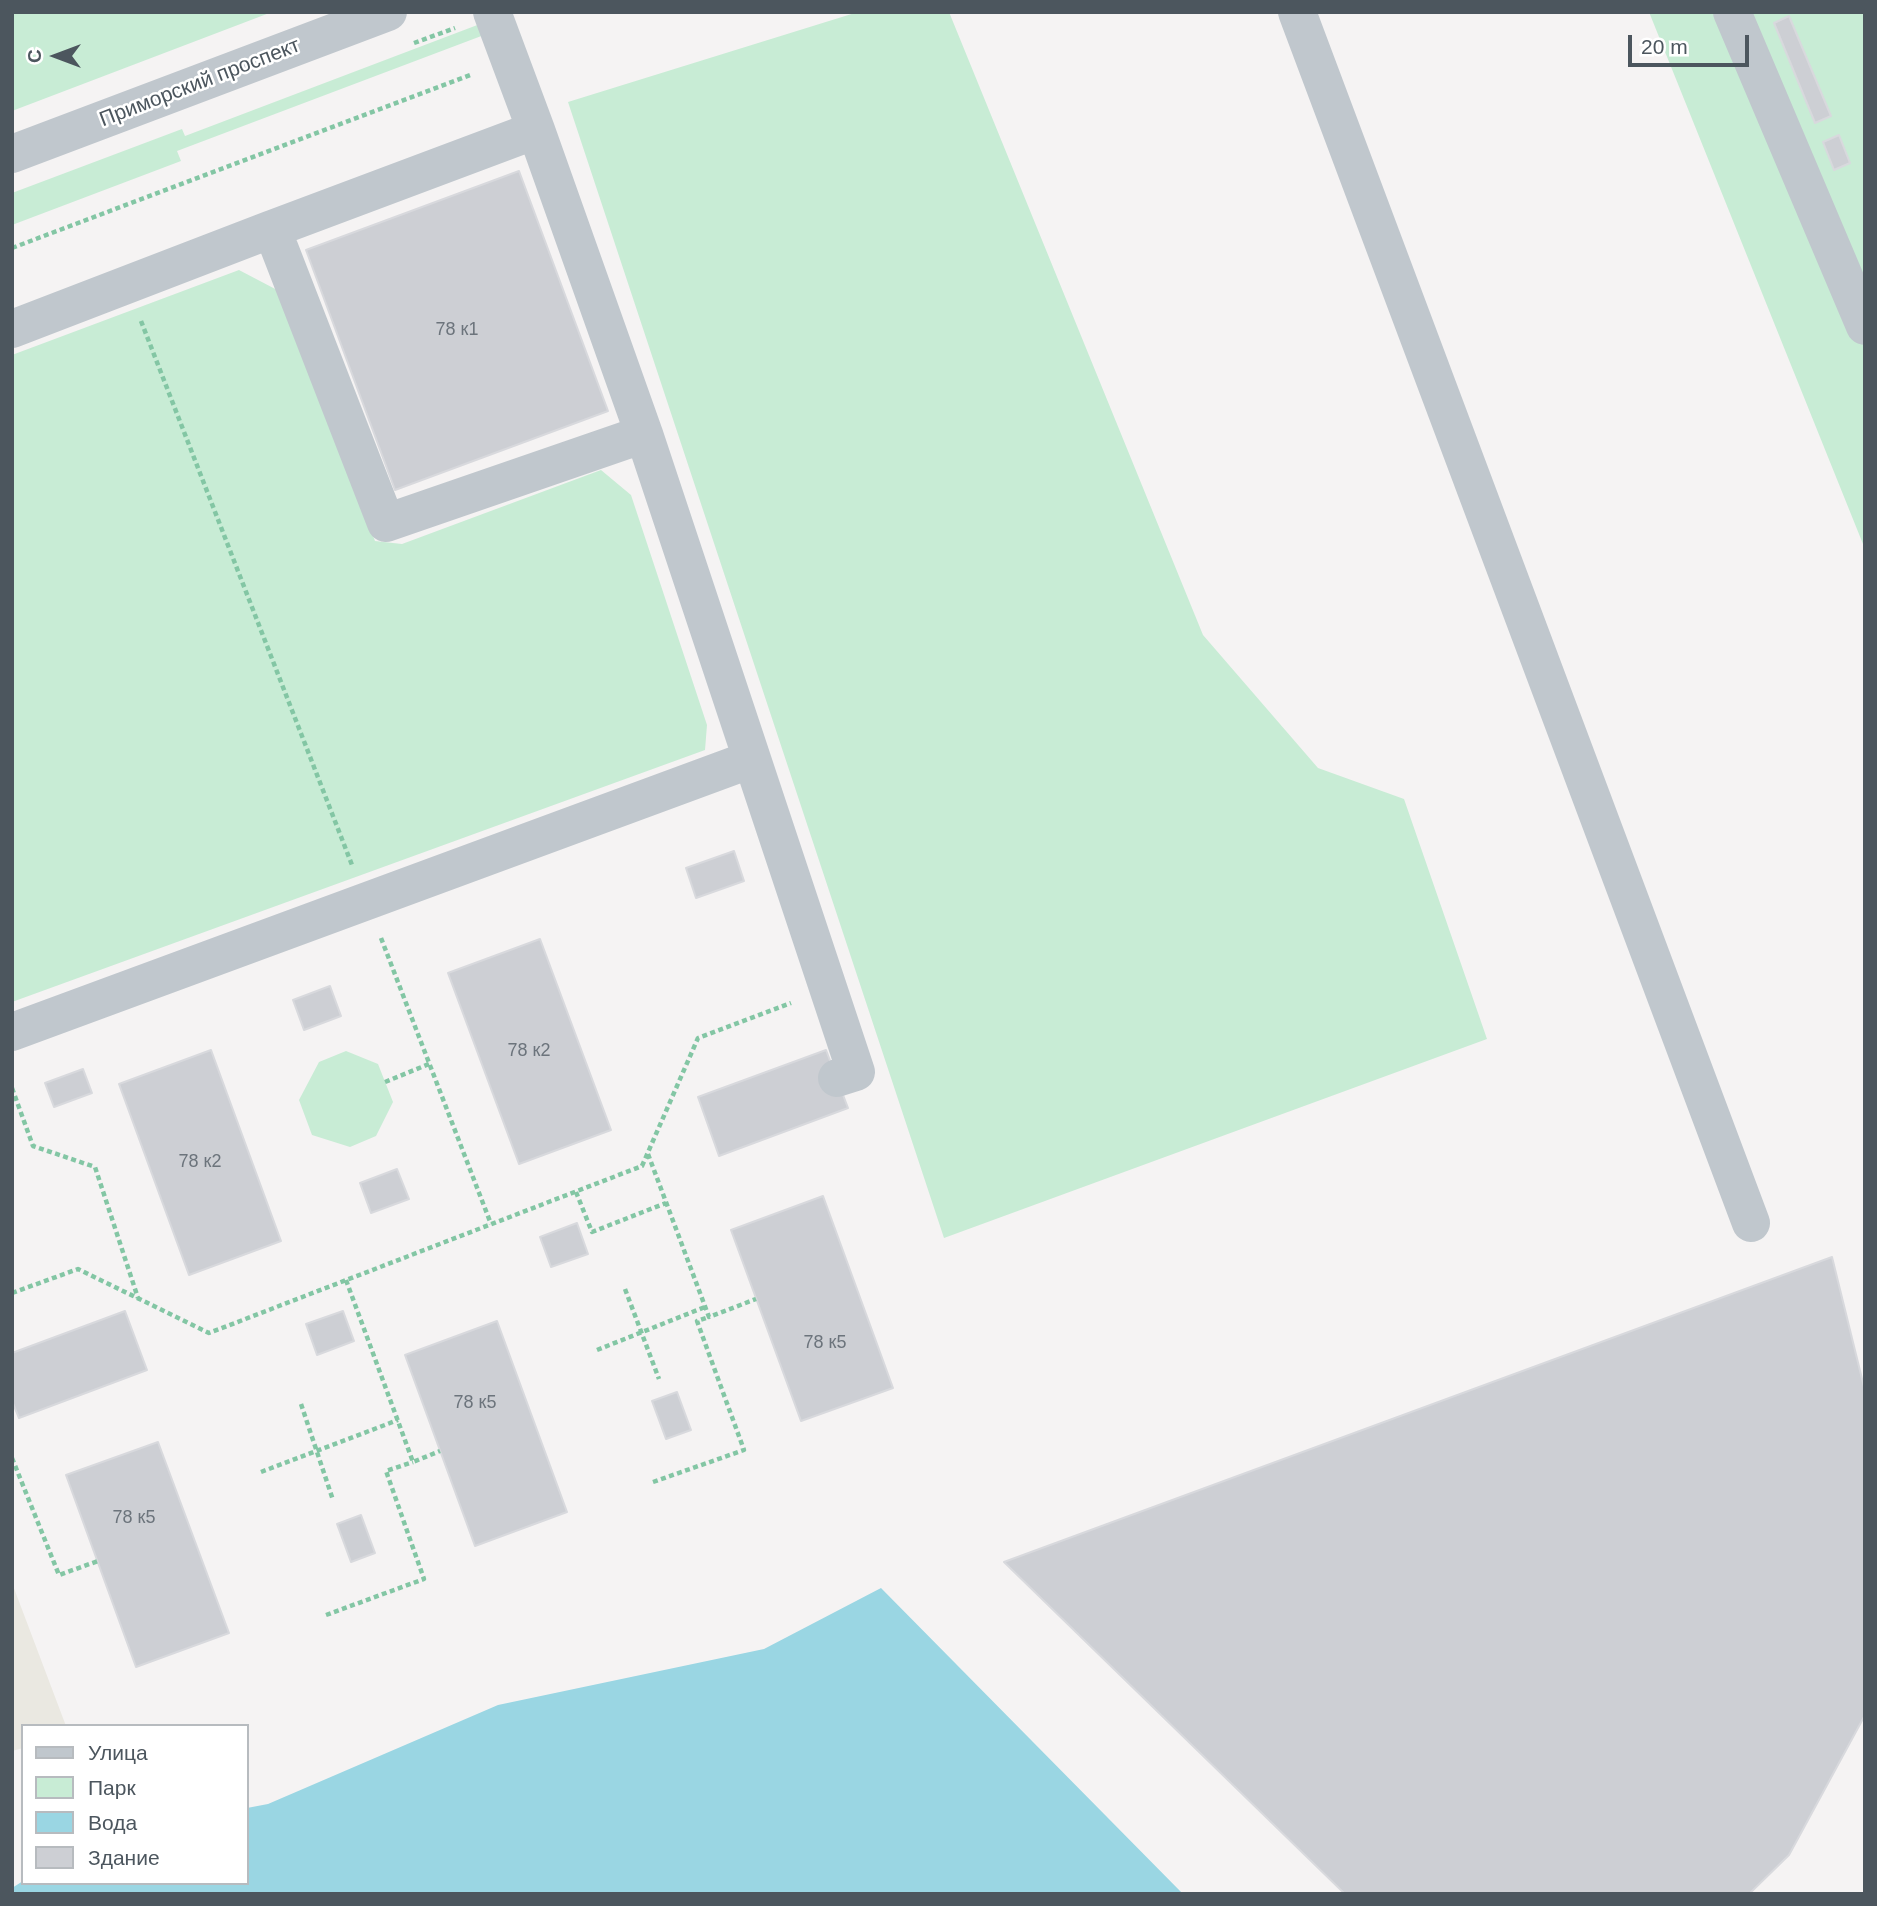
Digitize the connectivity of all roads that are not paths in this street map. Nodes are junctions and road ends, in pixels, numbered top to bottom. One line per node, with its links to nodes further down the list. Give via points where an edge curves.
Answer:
1 (388, 12): 6 (street, Приморский проспект)
2 (492, 12): 5 (street)
3 (1297, 12): 14 (street)
4 (1732, 12): 8 (street)
5 (536, 130): 7 (street); 10 (street)
6 (12, 154)
7 (272, 229): 9 (street); 10 (street, via 386,523)
8 (1865, 326)
9 (12, 329)
10 (644, 434): 11 (street)
11 (752, 759): 12 (street); 13 (street, via 856,1072)
12 (12, 1032)
13 (837, 1078)
14 (1751, 1223)

